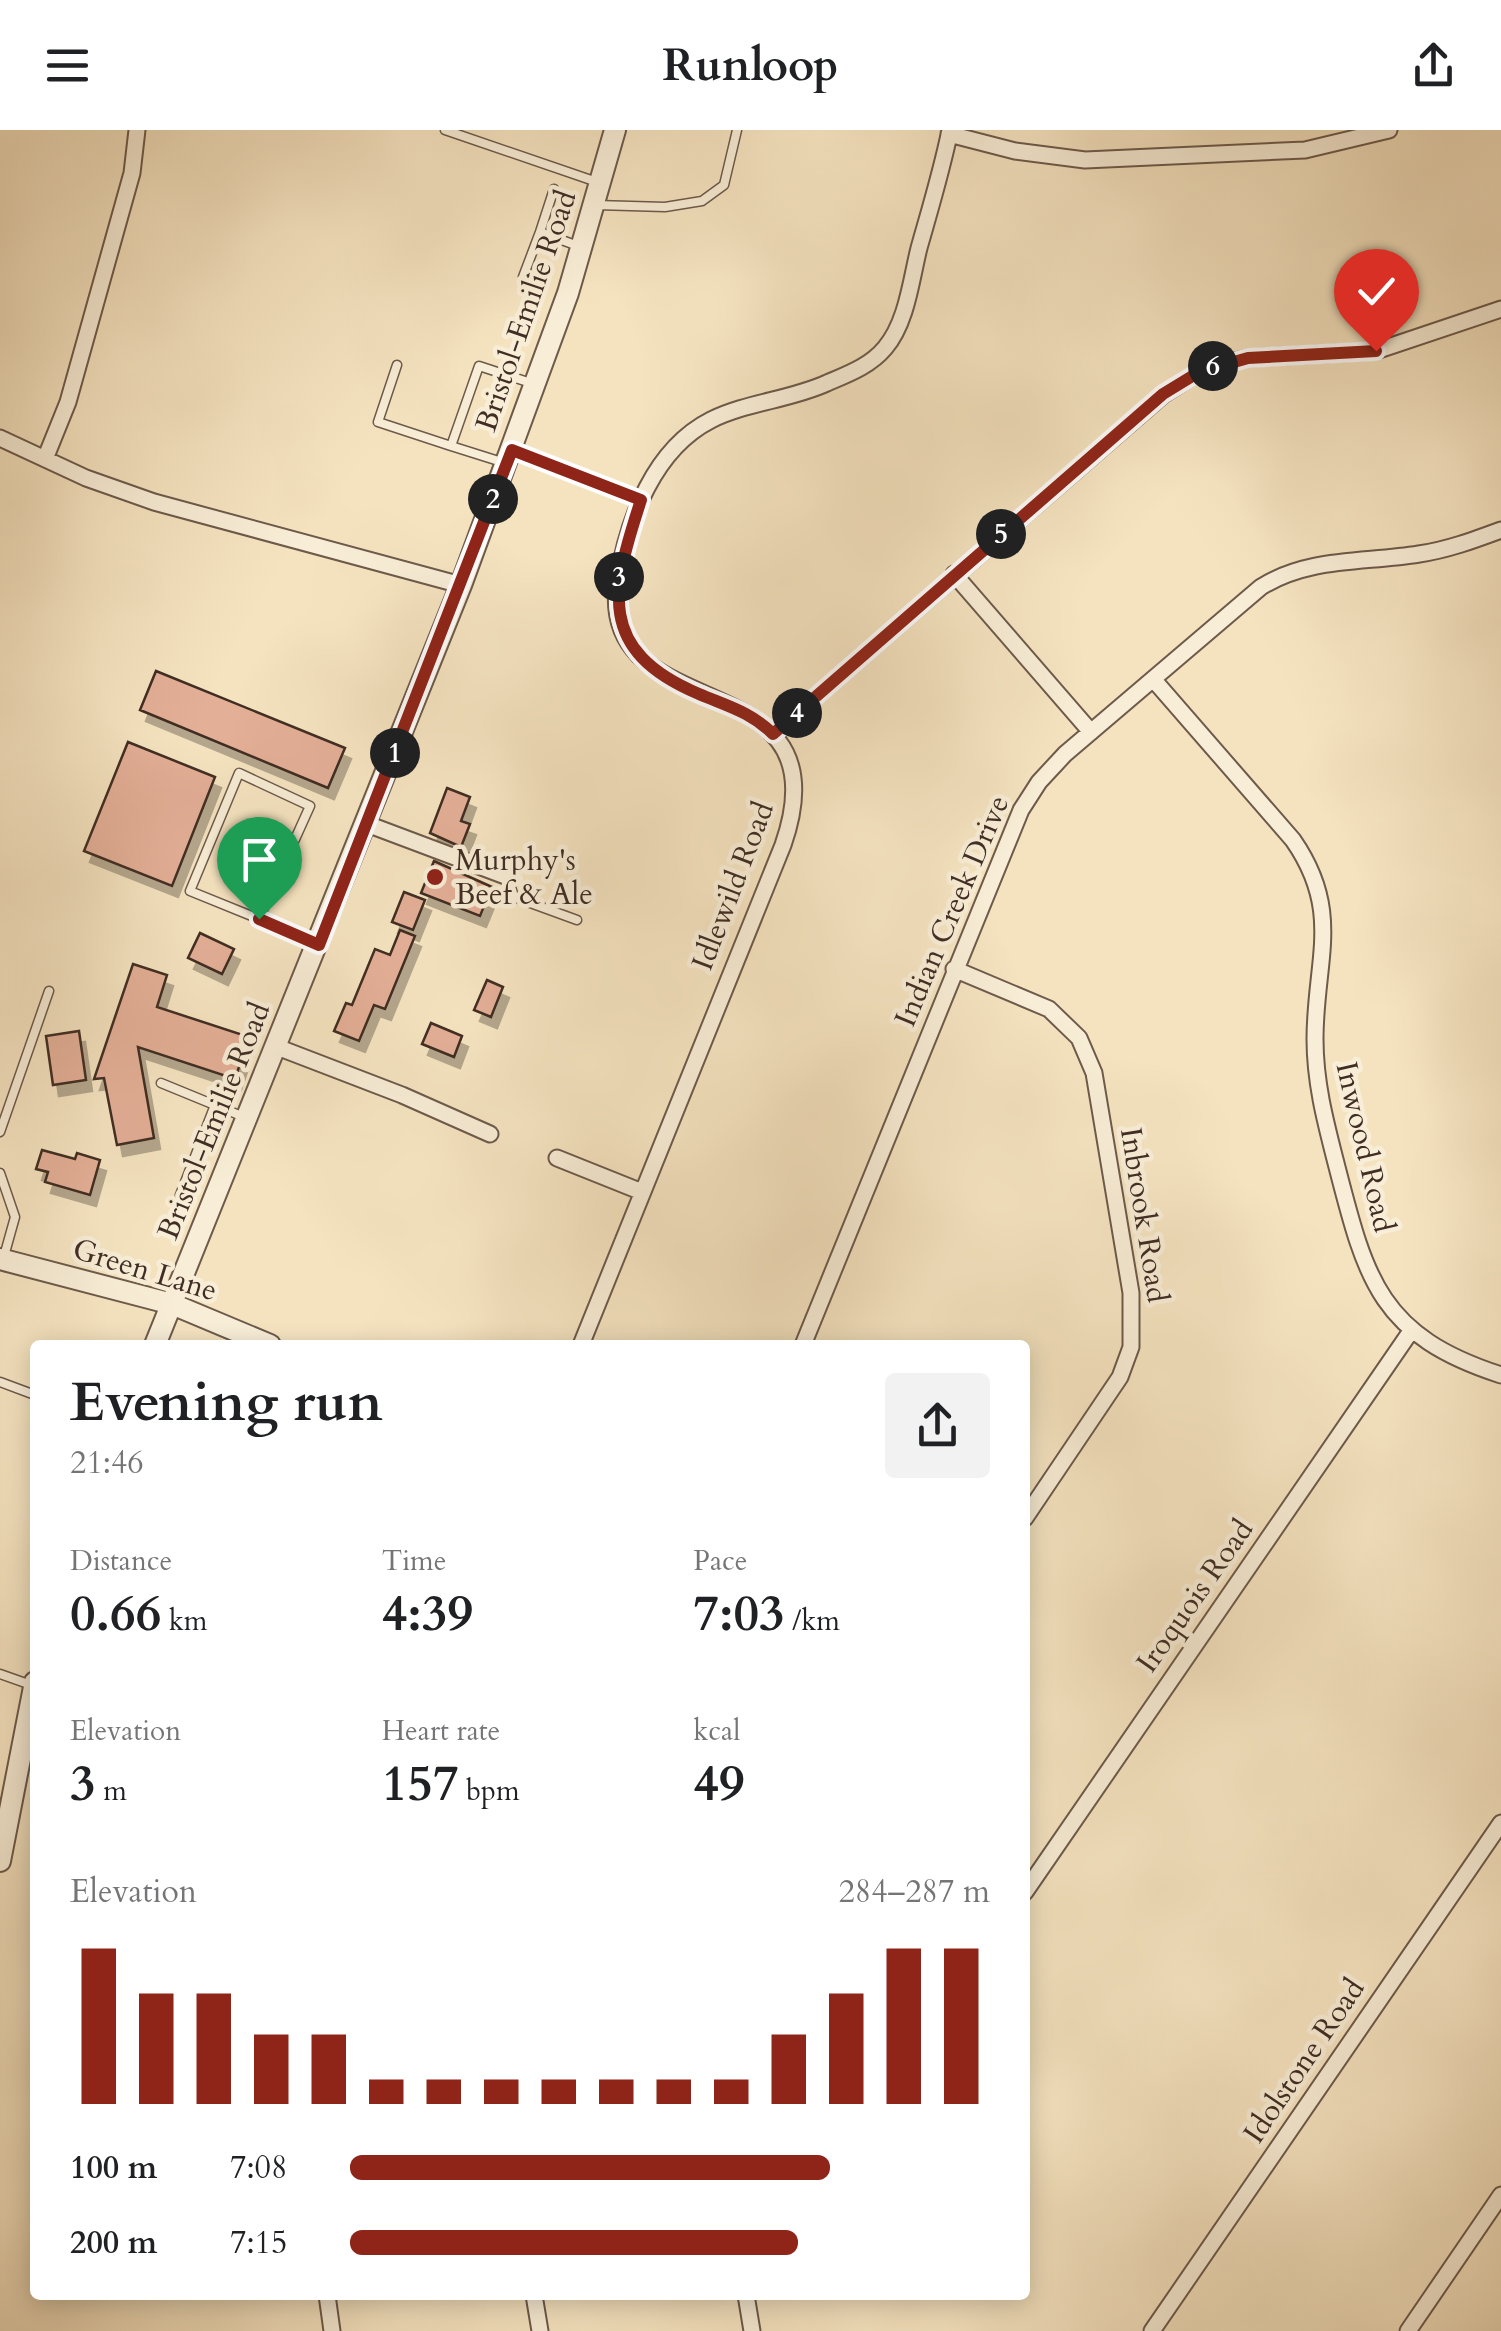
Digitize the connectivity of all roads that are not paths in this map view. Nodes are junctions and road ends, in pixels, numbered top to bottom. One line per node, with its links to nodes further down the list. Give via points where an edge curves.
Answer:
1 (137, 130): 19 (street, via 132,172 68,402)
2 (445, 130): 7 (lane)
3 (614, 130): 7 (street, Bristol-Emilie Road)
4 (736, 130): 9 (lane, via 724,185 702,201 665,208)
5 (1389, 130): 6 (street, via 1305,150 1085,160 1015,151)
6 (950, 132): 20 (street, Idlewild Road, via 901,318 886,348 815,388 712,420 670,452)
7 (601, 183): 9 (street, Bristol-Emilie Road)
8 (554, 189): 10 (lane)
9 (595, 205): 11 (street, Bristol-Emilie Road)
10 (540, 232): 11 (lane); 12 (lane)
11 (582, 247): 15 (street, Bristol-Emilie Road)
12 (523, 277)
13 (1501, 309): 22 (street, via 1376,351 1248,358 1199,372 1163,394)
14 (398, 365): 17 (lane, via 378,422)
15 (535, 384): 17 (lane, via 478,366); 18 (street, Bristol-Emilie Road)
16 (0, 438): 19 (street)
17 (451, 446): 18 (lane)
18 (509, 456): 20 (street); 23 (street, Bristol-Emilie Road)
19 (45, 459): 23 (street, via 154,502)
20 (641, 500): 26 (street, Idlewild Road, via 618,578 625,635 666,677 745,711)
21 (1501, 530): 24 (street, Indian Creek Drive, via 1423,554 1314,565 1276,577)
22 (954, 574): 25 (street); 26 (street)
23 (461, 584): 27 (street, Bristol-Emilie Road)
24 (1153, 678): 25 (street, Indian Creek Drive); 46 (street, Inwood Road, via 1310,865 1324,912 1316,1086 1363,1260 1388,1308)
25 (1091, 732): 32 (street, Indian Creek Drive, via 1020,810)
26 (773, 734): 42 (street, Idlewild Road, via 794,772 794,814)
27 (367, 824): 28 (street); 31 (street, Bristol-Emilie Road)
28 (508, 877): 30 (lane, via 514,897)
29 (259, 919): 29 (lane, via 310,806 239,773 190,891); 31 (lane)
30 (577, 920)
31 (319, 945): 34 (street, Bristol-Emilie Road)
32 (954, 969): 50 (street, Indian Creek Drive); 54 (street, Inbrook Road, via 1050,1009 1079,1038 1094,1072 1131,1293 1131,1347 1120,1377)
33 (49, 991): 38 (lane)
34 (277, 1047): 37 (street, Bristol-Emilie Road); 39 (street)
35 (162, 1083): 36 (lane)
36 (215, 1105): 37 (lane); 43 (lane)
37 (248, 1118): 45 (street, Bristol-Emilie Road)
38 (0, 1132)
39 (490, 1134)
40 (557, 1158): 42 (street)
41 (0, 1174): 44 (lane, via 15,1218)
42 (642, 1192): 49 (street, Idlewild Road)
43 (180, 1195)
44 (2, 1259): 45 (street, Green Lane)
45 (172, 1304): 47 (street, Bristol-Emilie Road); 48 (street, Green Lane)
46 (1411, 1331): 51 (street, Inwood Road); 60 (street, Iroquois Road)
47 (157, 1340)
48 (258, 1340)
49 (583, 1340)
50 (805, 1340)
51 (1501, 1375)
52 (0, 1382): 53 (lane)
53 (30, 1393)
54 (1030, 1511)
55 (0, 1674): 56 (lane)
56 (30, 1683)
57 (30, 1723): 59 (street)
58 (1501, 1822): 68 (street, Idolstone Road)
59 (0, 1862)
60 (1030, 1885)
61 (1499, 2203): 69 (street)
62 (328, 2300): 65 (street)
63 (535, 2300): 66 (street)
64 (747, 2300): 67 (street)
65 (332, 2331)
66 (540, 2331)
67 (752, 2331)
68 (1152, 2331)
69 (1408, 2331)

